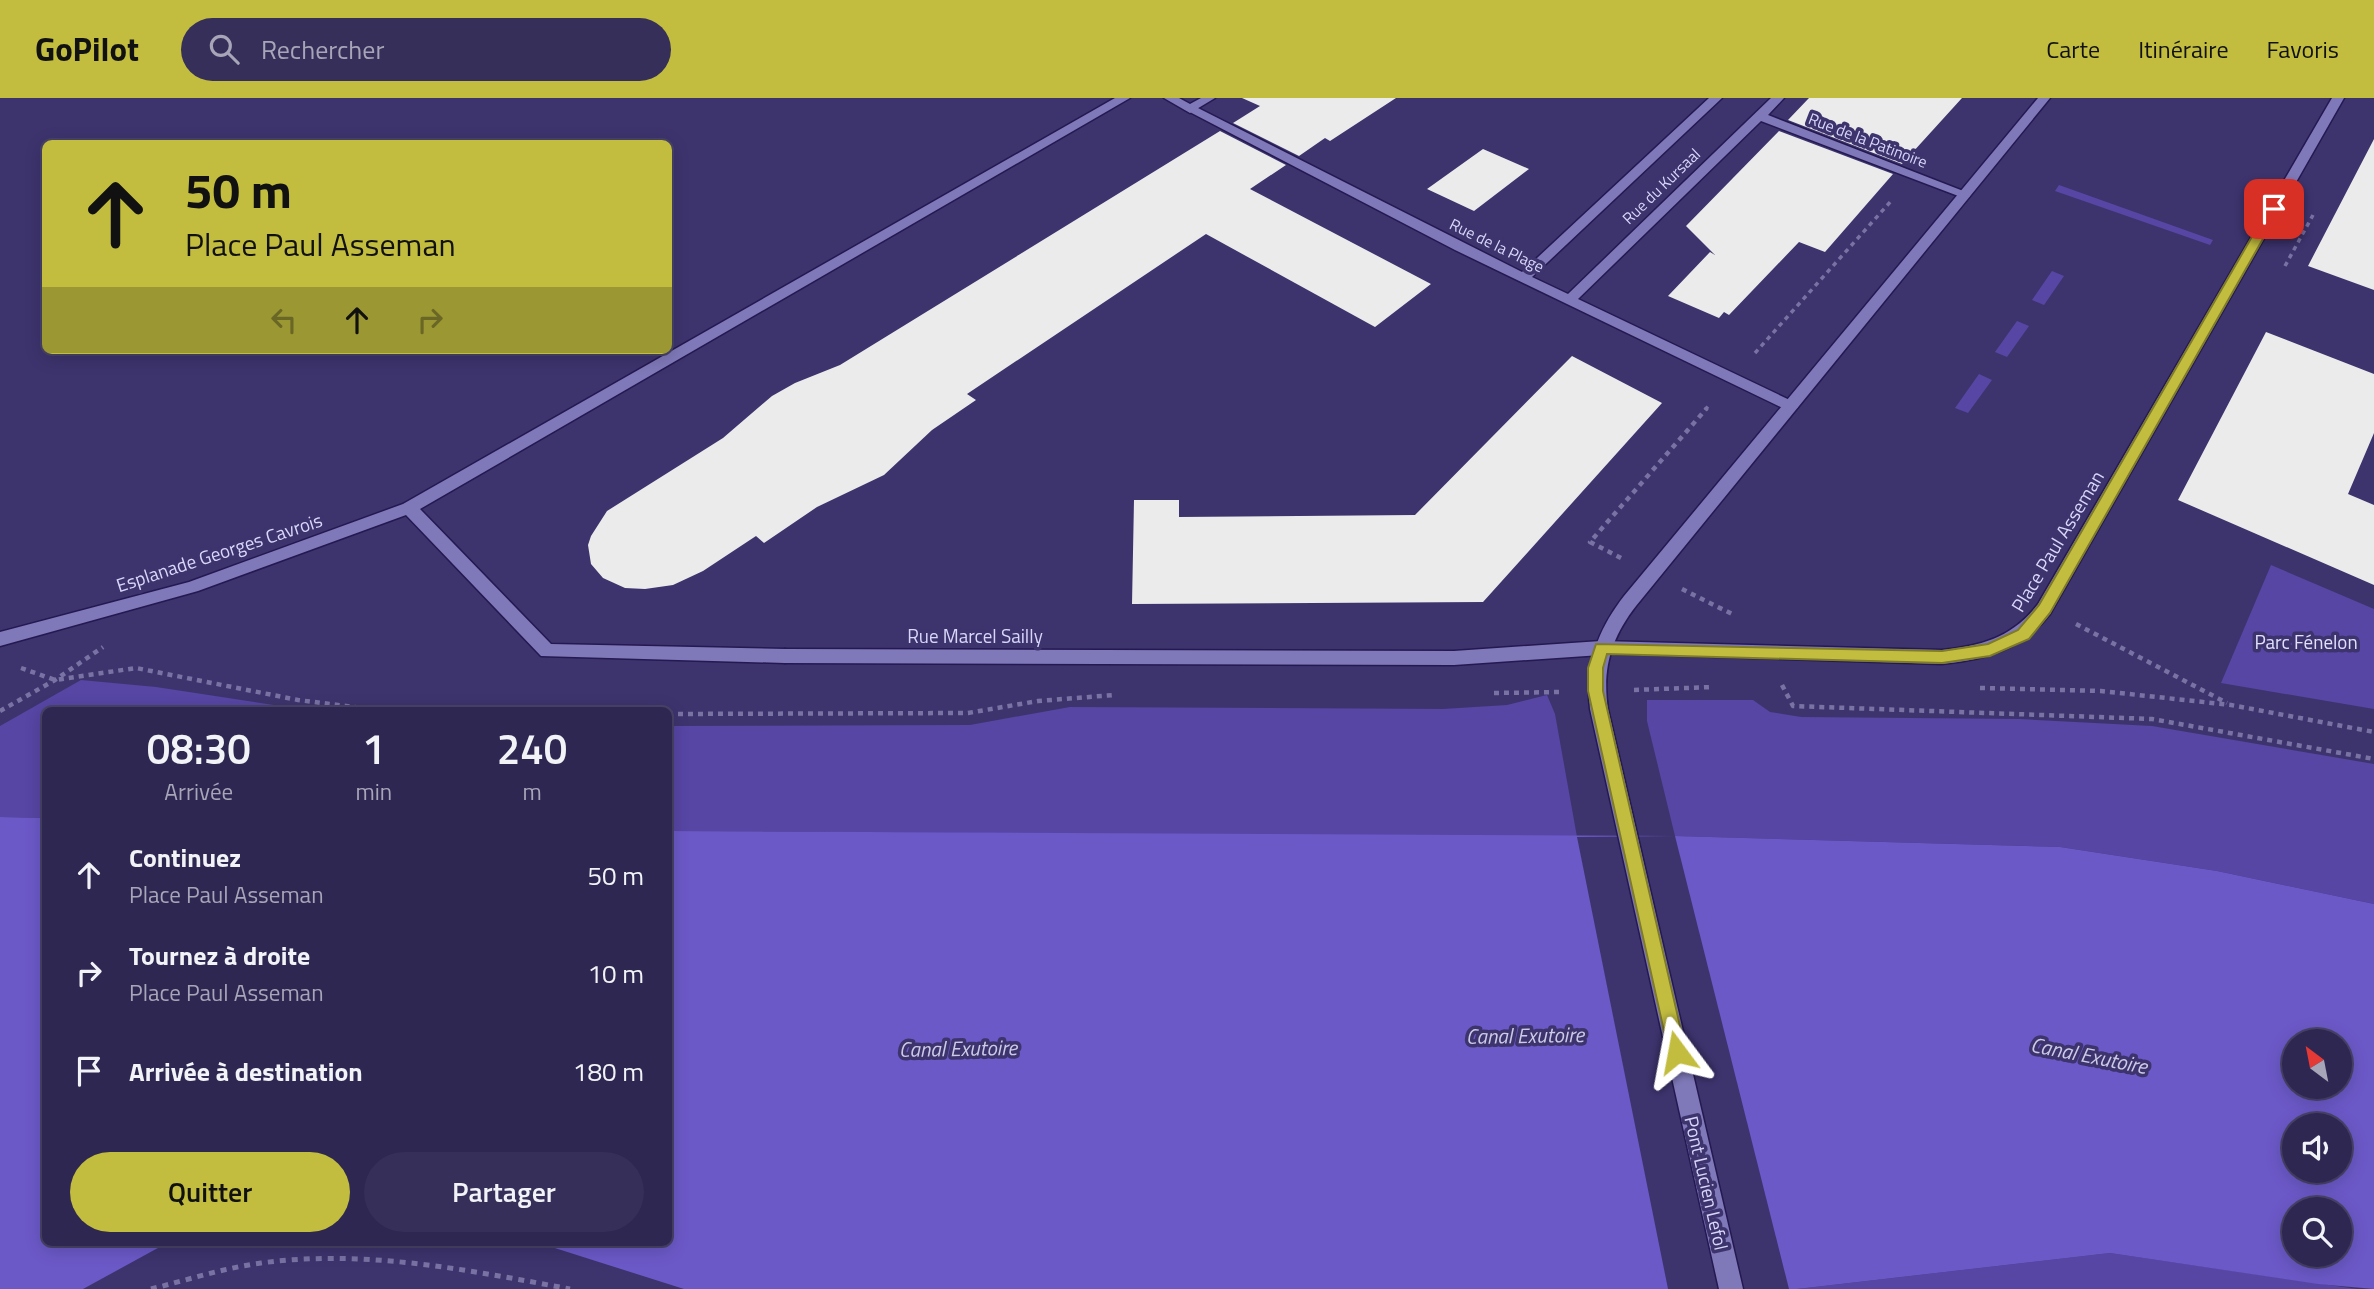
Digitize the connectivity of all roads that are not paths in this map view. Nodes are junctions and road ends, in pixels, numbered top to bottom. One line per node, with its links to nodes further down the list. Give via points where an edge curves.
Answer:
1 (1124, 98): 14 (street, Esplanade Georges Cavrois)
2 (1170, 98): 8 (street, Rue de la Plage)
3 (1209, 98): 8 (street)
4 (1716, 98): 11 (street, Rue du Kursaal)
5 (1778, 98): 9 (street, Rue du Kursaal)
6 (2044, 98): 10 (street)
7 (2338, 98): 16 (street, Place Paul Asseman, via 2044,609 2023,635 1965,655)
8 (1191, 109): 11 (street, Rue de la Plage)
9 (1760, 116): 10 (street, Rue de la Patinoire); 12 (street, Rue du Kursaal)
10 (1965, 194): 13 (street)
11 (1523, 278): 12 (street, Rue de la Plage)
12 (1569, 300): 13 (street, Rue de la Plage)
13 (1791, 407): 16 (street, via 1618,617)
14 (409, 508): 15 (street, Esplanade Georges Cavrois, via 192,587); 16 (street, Rue Marcel Sailly, via 547,651 1454,658)
15 (0, 639)
16 (1601, 648): 17 (street, Pont Lucien Lefol, via 1595,668 1597,700)
17 (1731, 1289)

